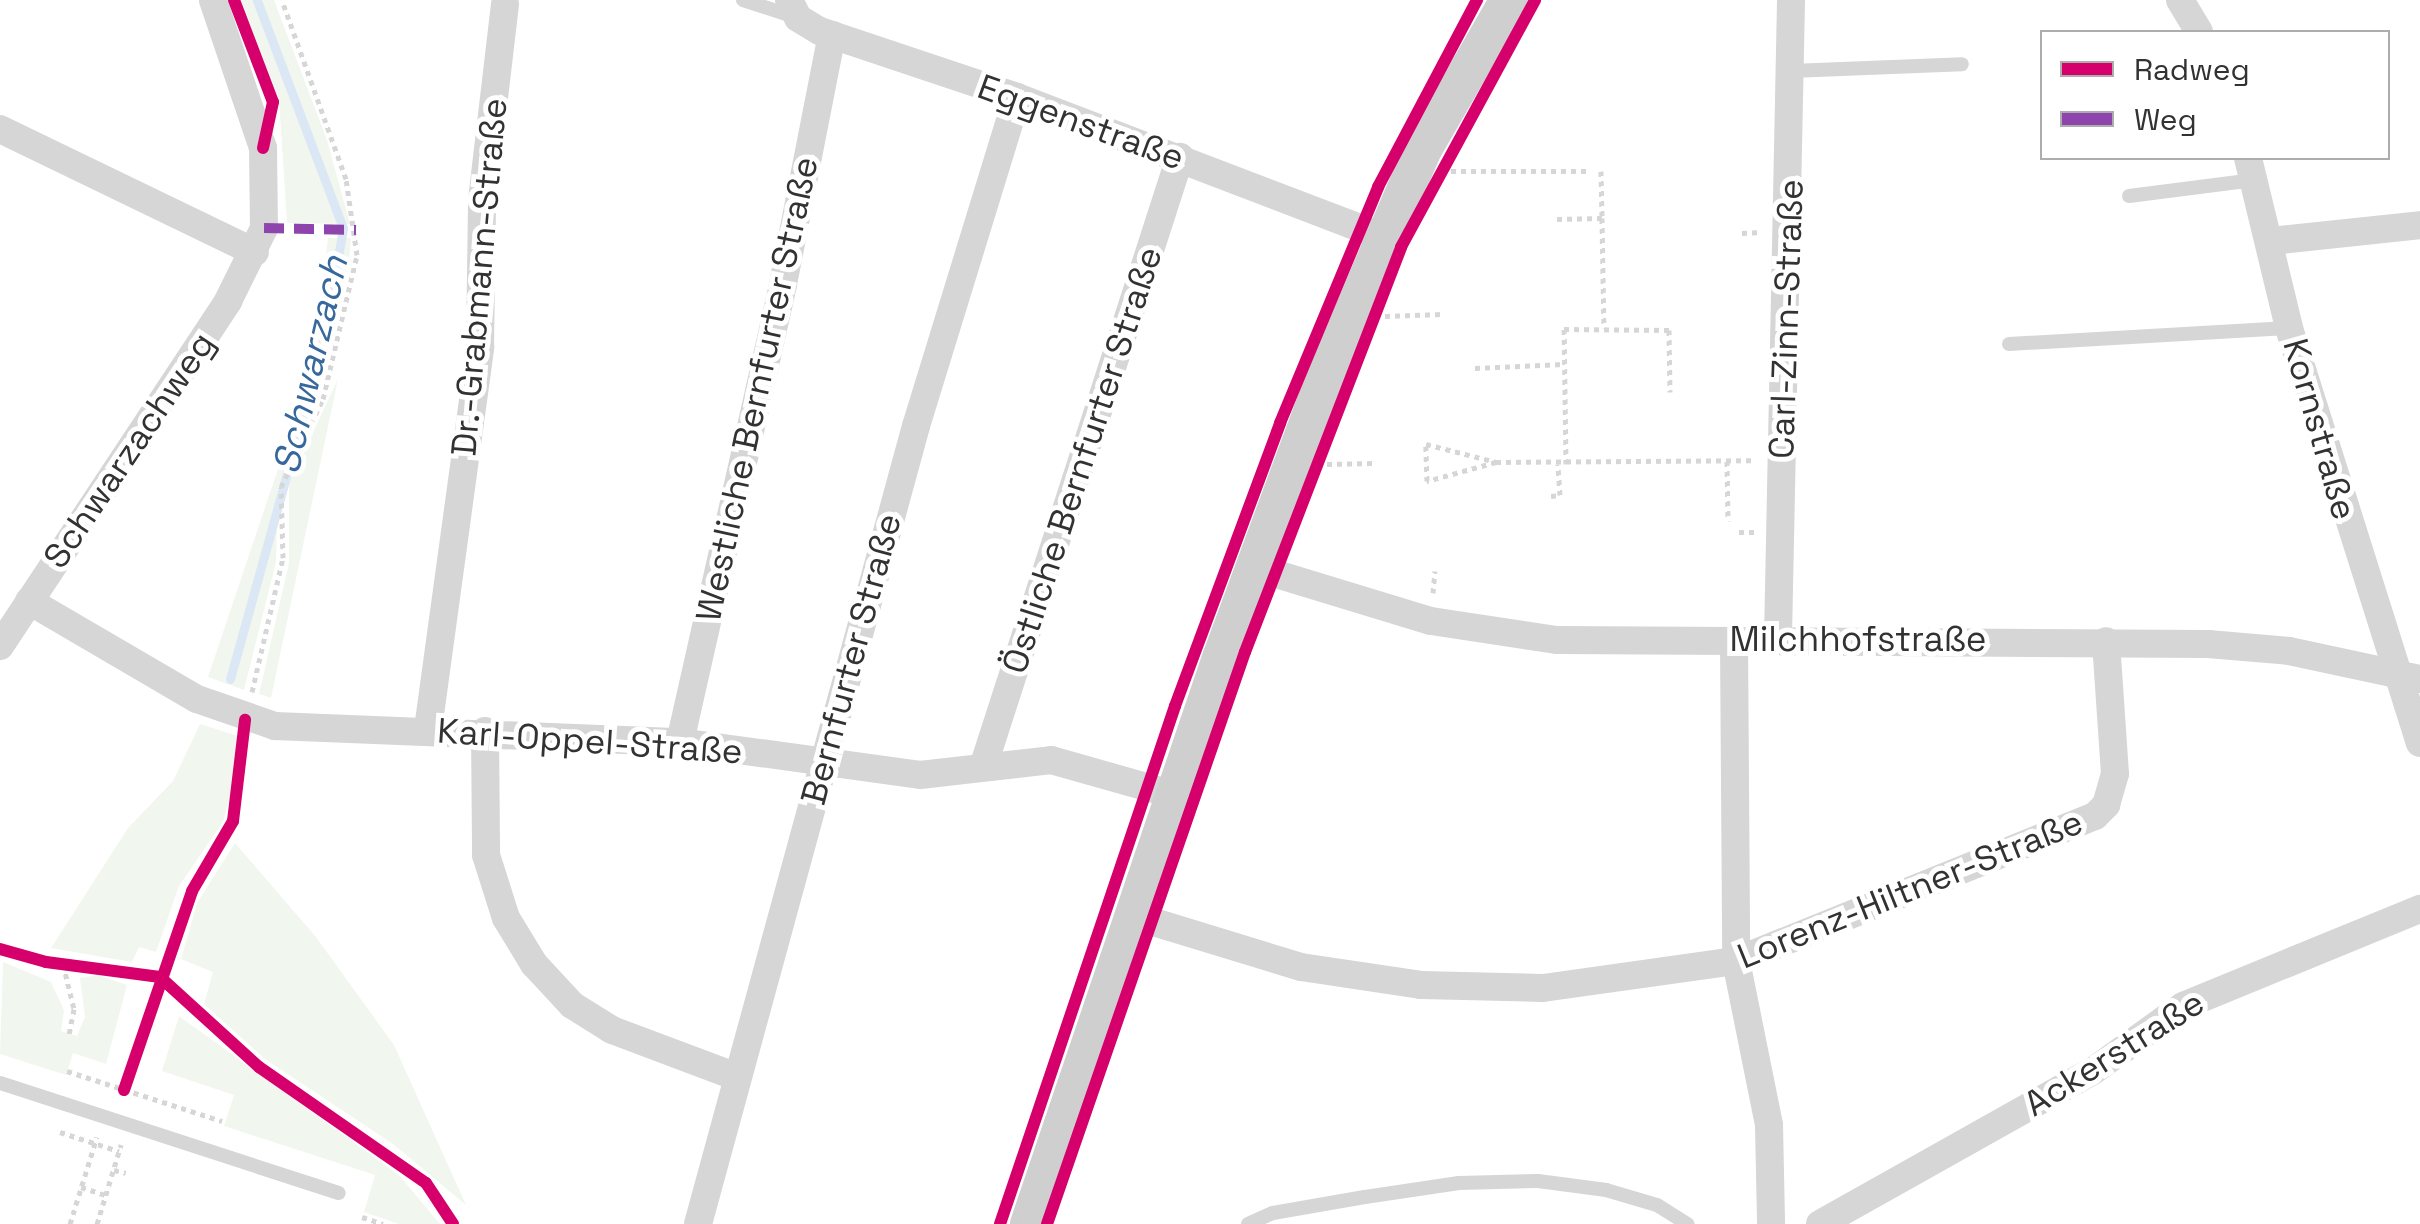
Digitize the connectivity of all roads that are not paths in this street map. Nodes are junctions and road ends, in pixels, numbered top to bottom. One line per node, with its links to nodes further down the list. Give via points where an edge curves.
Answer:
1 (212, 0): 20 (street, Schwarzachweg, via 263,148 264,228)
2 (743, 0): 7 (lane)
3 (1509, 0): 18 (main road, via 1422,151)
4 (1791, 0): 11 (street, Carl-Zinn-Straße)
5 (2180, 0): 8 (street)
6 (506, 2): 30 (street, Dr.-Grabmann-Straße, via 482,200 480,347)
7 (794, 9): 9 (street, Eggenstraße)
8 (2199, 30)
9 (832, 35): 12 (street, Eggenstraße); 32 (street, Westliche Bernfurter Straße)
10 (1962, 64): 11 (lane)
11 (1791, 71): 25 (street, Carl-Zinn-Straße)
12 (1017, 97): 14 (street, Eggenstraße); 34 (street, Bernfurter Straße)
13 (0, 129): 20 (street)
14 (1180, 157): 18 (street, Eggenstraße); 35 (street, Östliche Bernfurter Straße)
15 (2251, 168): 16 (lane); 19 (street, Kornstraße)
16 (2129, 196)
17 (2420, 225): 19 (street)
18 (1383, 237): 23 (main road)
19 (2271, 241): 21 (street, Kornstraße)
20 (255, 252): 24 (street, Schwarzachweg)
21 (2289, 328): 22 (lane); 29 (street, Kornstraße)
22 (2008, 344)
23 (1254, 567): 26 (street, Milchhofstraße, via 1377,606 1499,633 1557,640); 36 (main road)
24 (29, 602): 28 (street, Schwarzachweg); 30 (street, Karl-Oppel-Straße, via 245,720 310,728)
25 (1778, 638): 26 (street, Milchhofstraße); 27 (street, Milchhofstraße)
26 (1734, 639): 39 (street)
27 (2106, 640): 29 (street, Milchhofstraße, via 2288,651); 39 (street, Lorenz-Hiltner-Straße, via 2115,774 2106,805 2095,816)
28 (0, 646)
29 (2408, 677): 33 (street)
30 (428, 728): 31 (street, Karl-Oppel-Straße)
31 (485, 731): 32 (street, Karl-Oppel-Straße); 40 (street, via 486,854 506,918 534,964 572,1005 612,1030)
32 (680, 742): 34 (street, Karl-Oppel-Straße)
33 (2420, 743)
34 (822, 762): 35 (street, Karl-Oppel-Straße, via 920,775); 40 (street, Bernfurter Straße)
35 (984, 764): 36 (street, Karl-Oppel-Straße, via 1050,760)
36 (1175, 795): 38 (main road)
37 (2420, 909): 48 (street, Ackerstraße, via 2183,1006 2092,1071)
38 (1134, 916): 39 (street, Lorenz-Hiltner-Straße, via 1301,967 1421,985 1542,988); 44 (main road)
39 (1736, 961): 47 (street, via 1769,1125)
40 (738, 1078): 43 (street, Bernfurter Straße)
41 (0, 1084): 42 (lane)
42 (339, 1193)
43 (698, 1224)
44 (1029, 1224)
45 (1248, 1224): 46 (lane, via 1273,1213 1459,1183 1538,1181 1606,1190)
46 (1688, 1224)
47 (1770, 1224)
48 (1820, 1224)

